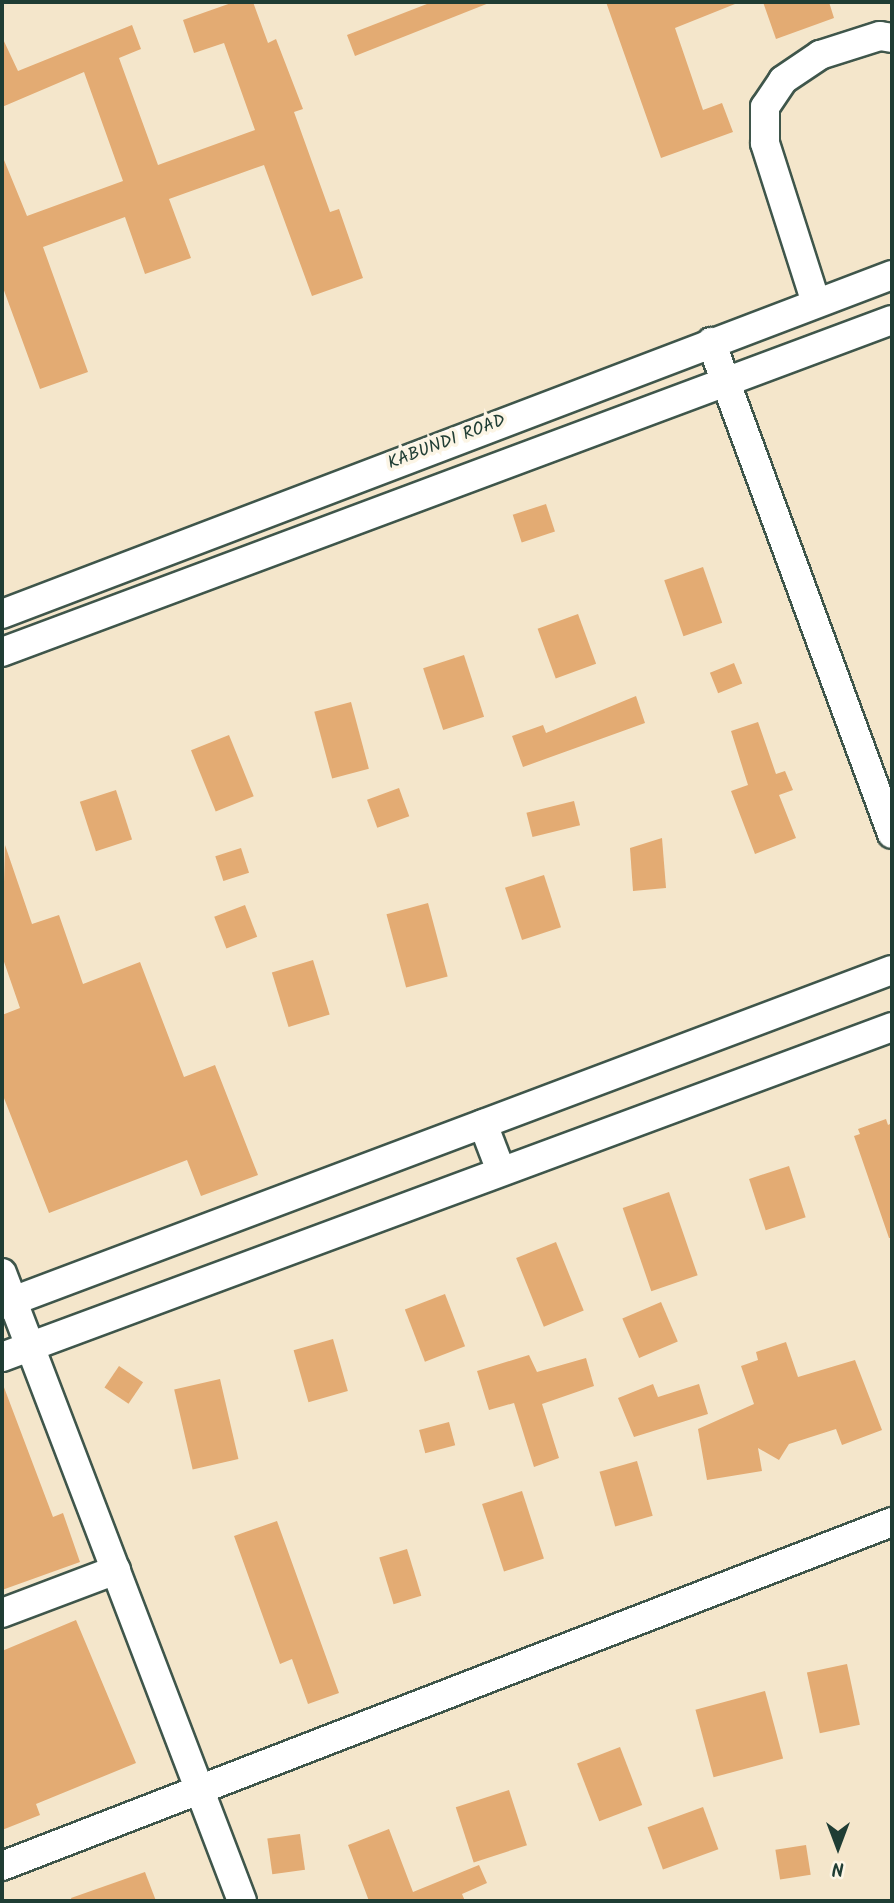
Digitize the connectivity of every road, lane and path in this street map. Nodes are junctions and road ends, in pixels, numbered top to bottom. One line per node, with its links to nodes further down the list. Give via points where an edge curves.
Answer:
1 (892, 38): 3 (street, via 880,36 820,55 783,80 765,107 765,143)
2 (892, 275): 3 (street, KABUNDI ROAD)
3 (816, 303): 5 (street, KABUNDI ROAD)
4 (892, 320): 6 (street)
5 (711, 342): 6 (street); 7 (street, KABUNDI ROAD)
6 (726, 382): 8 (street); 9 (street)
7 (2, 614)
8 (2, 652)
9 (892, 834)
10 (892, 970): 12 (street)
11 (892, 1027): 13 (street)
12 (483, 1124): 13 (street); 15 (street)
13 (501, 1171): 16 (street)
14 (2, 1273): 15 (street)
15 (7, 1303): 16 (street)
16 (30, 1346): 17 (street); 19 (street)
17 (2, 1357)
18 (892, 1522): 21 (street)
19 (116, 1570): 20 (street); 21 (street)
20 (2, 1613)
21 (201, 1792): 22 (street); 23 (street)
22 (2, 1866)
23 (242, 1901)

